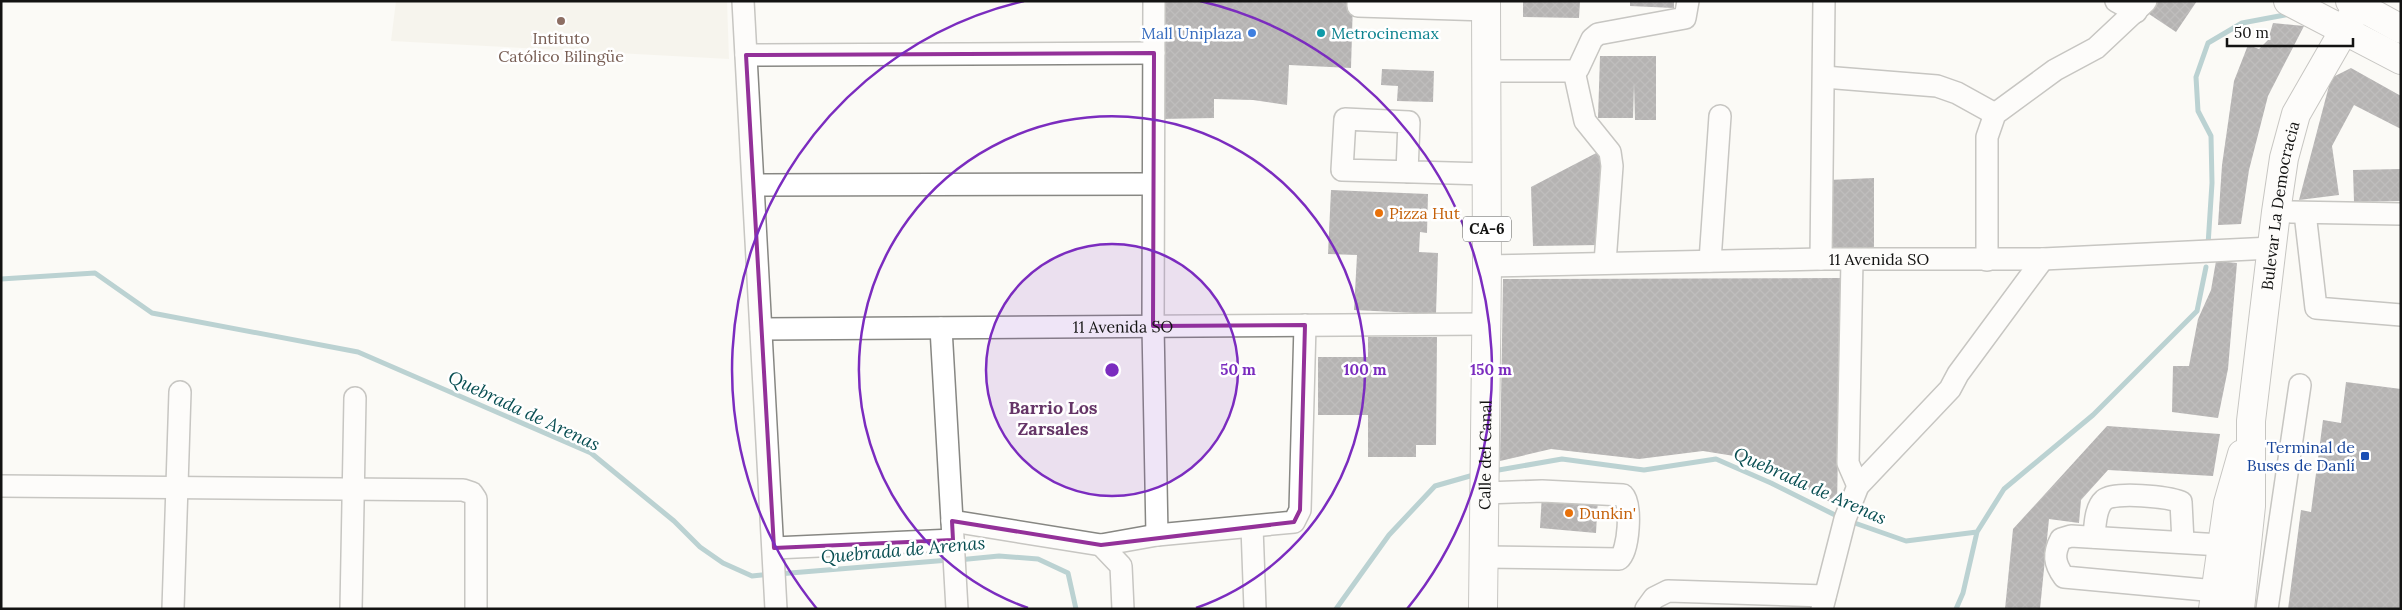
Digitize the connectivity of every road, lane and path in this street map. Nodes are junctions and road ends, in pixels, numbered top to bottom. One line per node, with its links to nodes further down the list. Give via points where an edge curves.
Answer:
1 (743, 1): 14 (street)
2 (1154, 1): 13 (street)
3 (1358, 1): 9 (street, via 1358,6)
4 (1688, 1): 17 (street, via 1685,18 1598,34)
5 (1824, 1): 18 (street)
6 (2116, 1): 10 (street)
7 (2288, 1): 12 (main road)
8 (2354, 3): 11 (main road); 12 (main road, Bulevar La Democracia)
9 (1486, 6): 16 (main road, Calle del Canal / CA-6)
10 (2141, 7): 19 (street, via 2096,48 2055,70)
11 (2401, 29)
12 (2344, 30): 15 (main road); 25 (main road, Bulevar La Democracia, via 2296,114 2284,158)
13 (1154, 53): 14 (street); 23 (street)
14 (746, 55): 24 (street)
15 (2401, 60)
16 (1486, 71): 17 (street); 22 (main road, Calle del Canal / CA-6)
17 (1574, 71): 34 (street, via 1584,121 1610,152 1612,166)
18 (1824, 77): 19 (street, via 1937,86); 29 (street)
19 (1995, 114): 32 (street, via 1987,136)
20 (1720, 116): 33 (street)
21 (1407, 172): 22 (street)
22 (1487, 174): 35 (main road, Calle del Canal / CA-6)
23 (1153, 184): 24 (street); 39 (street)
24 (754, 186): 41 (street)
25 (2276, 212): 26 (street); 28 (main road, Bulevar La Democracia)
26 (2305, 213): 27 (street); 36 (street, via 2316,308)
27 (2401, 214)
28 (2272, 248): 30 (street, 11 Avenida SO); 45 (main road, Bulevar La Democracia)
29 (1821, 259): 31 (street, 11 Avenida SO); 33 (street, 11 Avenida SO)
30 (2043, 259): 32 (street, 11 Avenida SO); 47 (street, via 1950,389)
31 (1852, 260): 32 (street, 11 Avenida SO); 47 (street, via 1848,463)
32 (1987, 260)
33 (1710, 262): 34 (street, 11 Avenida SO)
34 (1605, 263): 35 (street, 11 Avenida SO)
35 (1487, 266): 37 (main road, Calle del Canal / CA-6)
36 (2401, 315)
37 (1485, 324): 38 (street, 11 Avenida SO); 50 (main road, Calle del Canal / CA-6)
38 (1305, 325): 39 (street, 11 Avenida SO); 51 (street, via 1300,510 1294,522)
39 (1153, 326): 40 (street, 11 Avenida SO); 52 (street)
40 (941, 328): 41 (street, 11 Avenida SO); 54 (street)
41 (761, 329): 58 (street)
42 (2300, 385): 72 (street)
43 (180, 392): 48 (street)
44 (355, 398): 49 (street)
45 (2251, 421): 57 (main road, Bulevar La Democracia, via 2228,503); 71 (main road, Bulevar La Democracia, via 2251,506)
46 (1, 486): 48 (street)
47 (1858, 486): 61 (street, via 1845,520)
48 (177, 487): 49 (street); 62 (street)
49 (353, 489): 63 (street); 64 (street, via 463,490 472,493 476,499)
50 (1485, 489): 59 (main road, Calle del Canal / CA-6); 59 (street, via 1623,495 1627,502 1627,538 1624,556 1619,559)
51 (1252, 527): 52 (street); 68 (street)
52 (1157, 535): 56 (street)
53 (2094, 537): 55 (street); 55 (street, via 2097,512 2103,501 2112,496 2171,498 2181,502); 60 (street, via 2061,539 2054,552 2056,565 2064,577)
54 (953, 538): 56 (street); 58 (street); 66 (street)
55 (2184, 542): 57 (street)
56 (1101, 545): 67 (street, via 1121,566)
57 (2221, 545): 60 (main road, Bulevar La Democracia)
58 (774, 554): 65 (street)
59 (1484, 558): 69 (main road, Calle del Canal / CA-6)
60 (2215, 600)
61 (1824, 602): 70 (street, via 1668,591 1654,598)
62 (173, 609)
63 (351, 609)
64 (476, 609)
65 (776, 609)
66 (957, 609)
67 (1122, 609)
68 (1255, 609)
69 (1484, 609)
70 (1646, 609)
71 (2240, 609)
72 (2267, 609)

